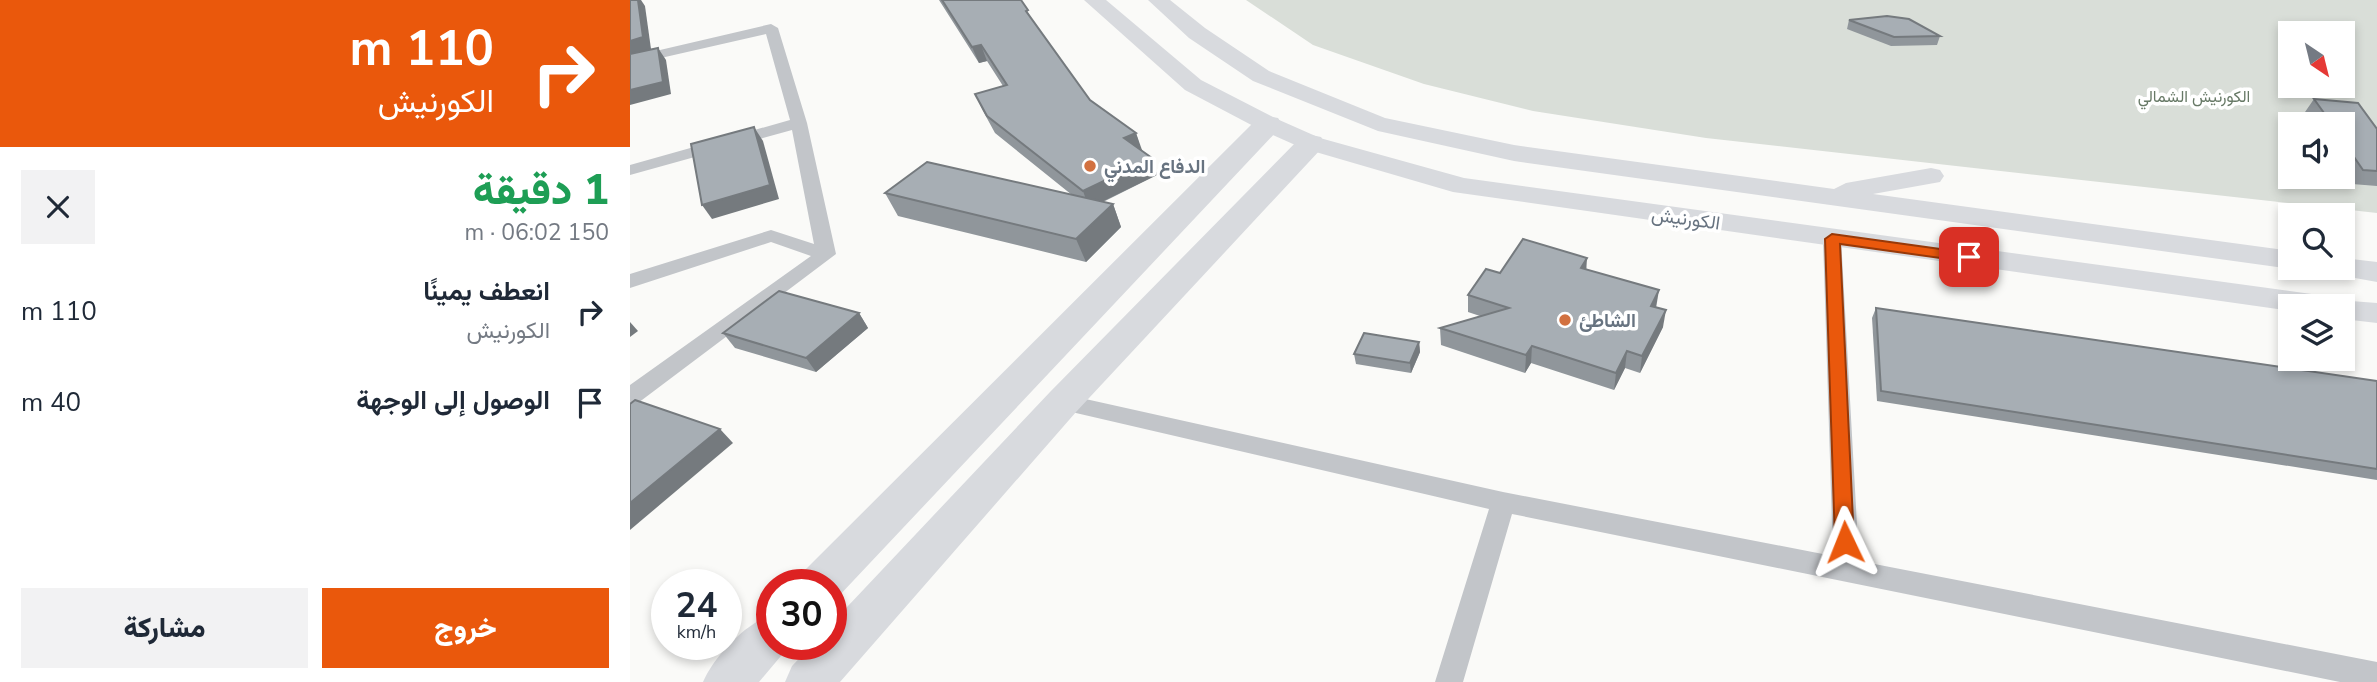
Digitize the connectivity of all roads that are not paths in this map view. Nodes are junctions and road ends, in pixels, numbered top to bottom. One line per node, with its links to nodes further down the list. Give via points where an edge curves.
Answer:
1 (1094, 0): 5 (main road, الكورنيش, via 1194,85)
2 (1158, 0): 9 (main road, الكورنيش, via 1261,76 1378,124 1514,153)
3 (630, 61): 4 (street, via 771,28)
4 (799, 123): 7 (street); 11 (street)
5 (1268, 124): 6 (main road, الكورنيش); 22 (main road)
6 (1311, 142): 10 (main road, الكورنيش, via 1462,186); 20 (main road)
7 (630, 170)
8 (1931, 176): 9 (main road)
9 (1818, 196): 12 (main road, الكورنيش)
10 (1832, 239): 16 (main road, الكورنيش); 23 (street)
11 (826, 254): 15 (street, via 771,236); 19 (street)
12 (2278, 258)
13 (2355, 269): 14 (main road)
14 (2377, 272)
15 (630, 281)
16 (2278, 299)
17 (2355, 310): 18 (main road)
18 (2377, 313)
19 (630, 397)
20 (1063, 402): 21 (street); 27 (main road)
21 (1503, 502): 23 (street); 28 (street)
22 (836, 569)
23 (1846, 570): 25 (street)
24 (756, 652): 26 (main road)
25 (2377, 676)
26 (727, 682)
27 (809, 682)
28 (1449, 682)

